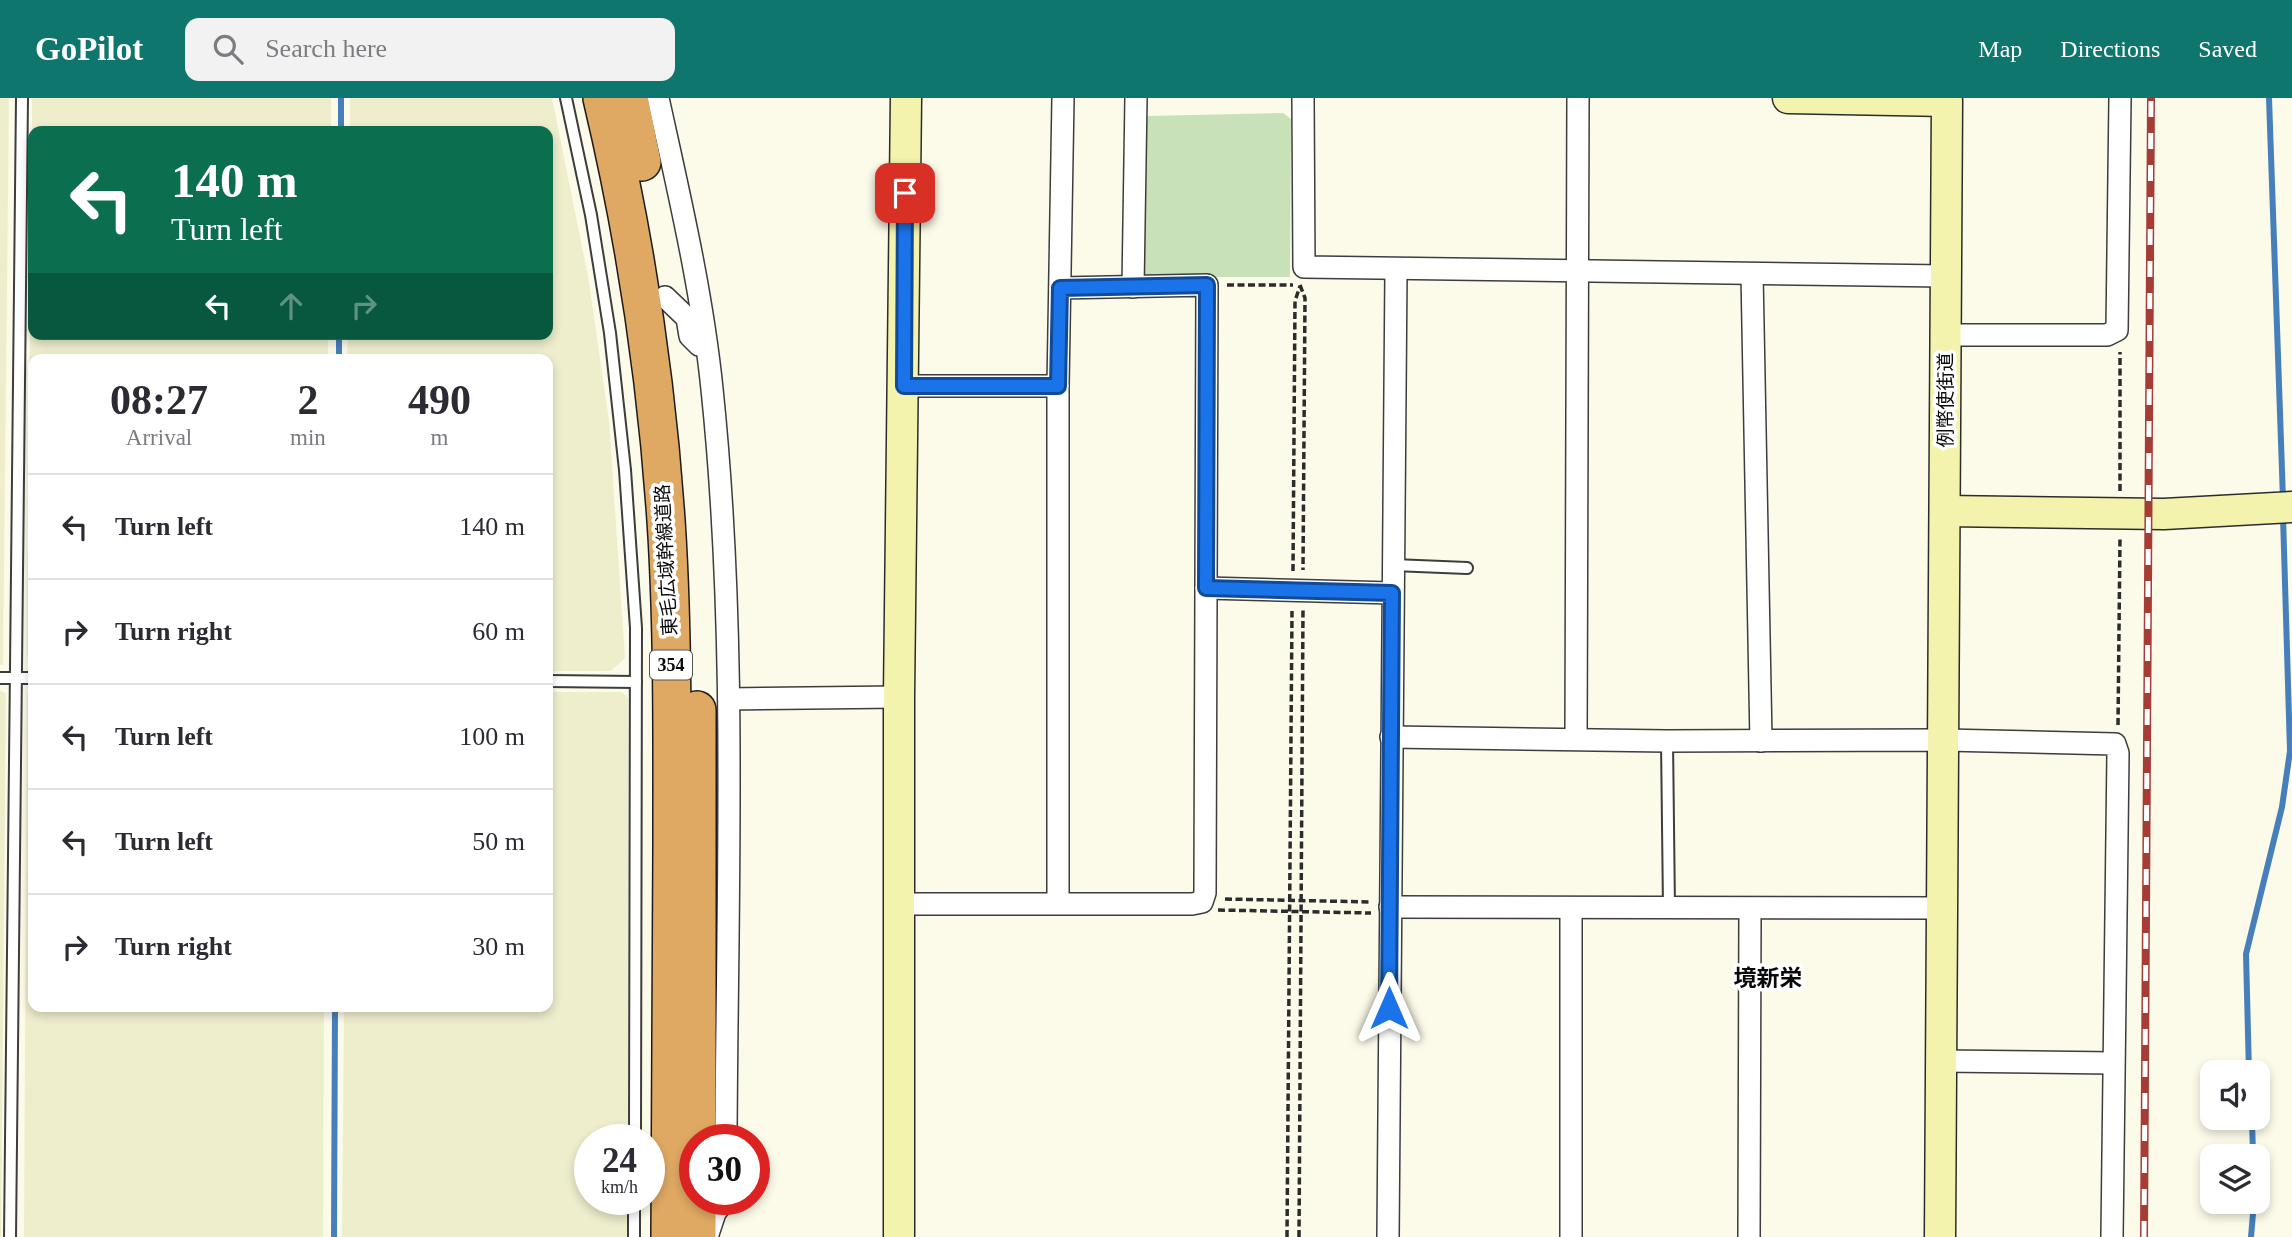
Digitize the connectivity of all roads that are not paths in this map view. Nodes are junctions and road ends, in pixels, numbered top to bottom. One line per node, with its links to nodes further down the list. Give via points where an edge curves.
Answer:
1 (22, 98): 33 (lane)
2 (566, 98): 36 (lane, via 610,334 626,483)
3 (602, 98): 62 (highway, 東毛広域幹線道路 / 354, via 642,302 667,536 672,762)
4 (629, 98): 21 (highway, 東毛広域幹線道路 / 354)
5 (658, 98): 6 (street); 23 (street, via 693,259)
6 (667, 98)
7 (906, 98): 24 (street)
8 (1063, 98): 20 (street)
9 (1136, 98): 19 (street)
10 (1303, 98): 15 (street, via 1302,276)
11 (1578, 98): 16 (street)
12 (1788, 98): 14 (street, 例幣使街道)
13 (2120, 98): 22 (street, via 2117,330 2107,335)
14 (1947, 99): 18 (street, 例幣使街道)
15 (1396, 270): 16 (street); 28 (street)
16 (1578, 273): 17 (street); 40 (street)
17 (1752, 274): 18 (street); 43 (street)
18 (1945, 276): 22 (street, 例幣使街道)
19 (1133, 287): 20 (street); 30 (street, via 1207,285)
20 (1060, 288): 25 (street)
21 (665, 297): 23 (street, via 687,318 690,336); 54 (highway, 東毛広域幹線道路 / 354, via 682,414 693,546)
22 (1946, 335): 27 (street, 例幣使街道)
23 (707, 355): 38 (street, via 724,540)
24 (904, 386): 25 (street); 37 (street)
25 (1058, 386): 44 (street)
26 (2278, 507): 27 (street, via 2164,514)
27 (1945, 510): 41 (street, 例幣使街道)
28 (1393, 565): 29 (lane); 31 (street)
29 (1467, 568)
30 (1206, 588): 31 (street); 44 (street, via 1202,902)
31 (1392, 593): 39 (street)
32 (0, 678): 33 (lane)
33 (16, 678): 34 (lane); 60 (lane)
34 (28, 678)
35 (553, 681): 36 (lane)
36 (636, 682): 53 (lane)
37 (899, 697): 38 (street); 45 (street)
38 (729, 699): 55 (street)
39 (1391, 737): 40 (street); 46 (street)
40 (1576, 739): 42 (street)
41 (1945, 740): 43 (street); 49 (street, 例幣使街道); 52 (street, via 2111,743 2118,748)
42 (1667, 741): 43 (street); 48 (lane)
43 (1761, 741)
44 (1058, 903): 45 (street)
45 (900, 904): 66 (street)
46 (1390, 907): 47 (street); 67 (street)
47 (1571, 908): 48 (street); 68 (street)
48 (1669, 908): 50 (street)
49 (1943, 908): 50 (street); 51 (street, 例幣使街道)
50 (1750, 909): 69 (street)
51 (1941, 1061): 52 (street); 70 (street, 例幣使街道)
52 (2113, 1063): 71 (street)
53 (635, 1124)
54 (697, 1124)
55 (726, 1124)
56 (634, 1215): 61 (lane)
57 (697, 1215): 63 (highway)
58 (714, 1215): 64 (street)
59 (725, 1215): 65 (street)
60 (10, 1237)
61 (634, 1237)
62 (670, 1237)
63 (697, 1237)
64 (707, 1237)
65 (725, 1237)
66 (899, 1237)
67 (1388, 1237)
68 (1571, 1237)
69 (1749, 1237)
70 (1940, 1237)
71 (2112, 1237)

